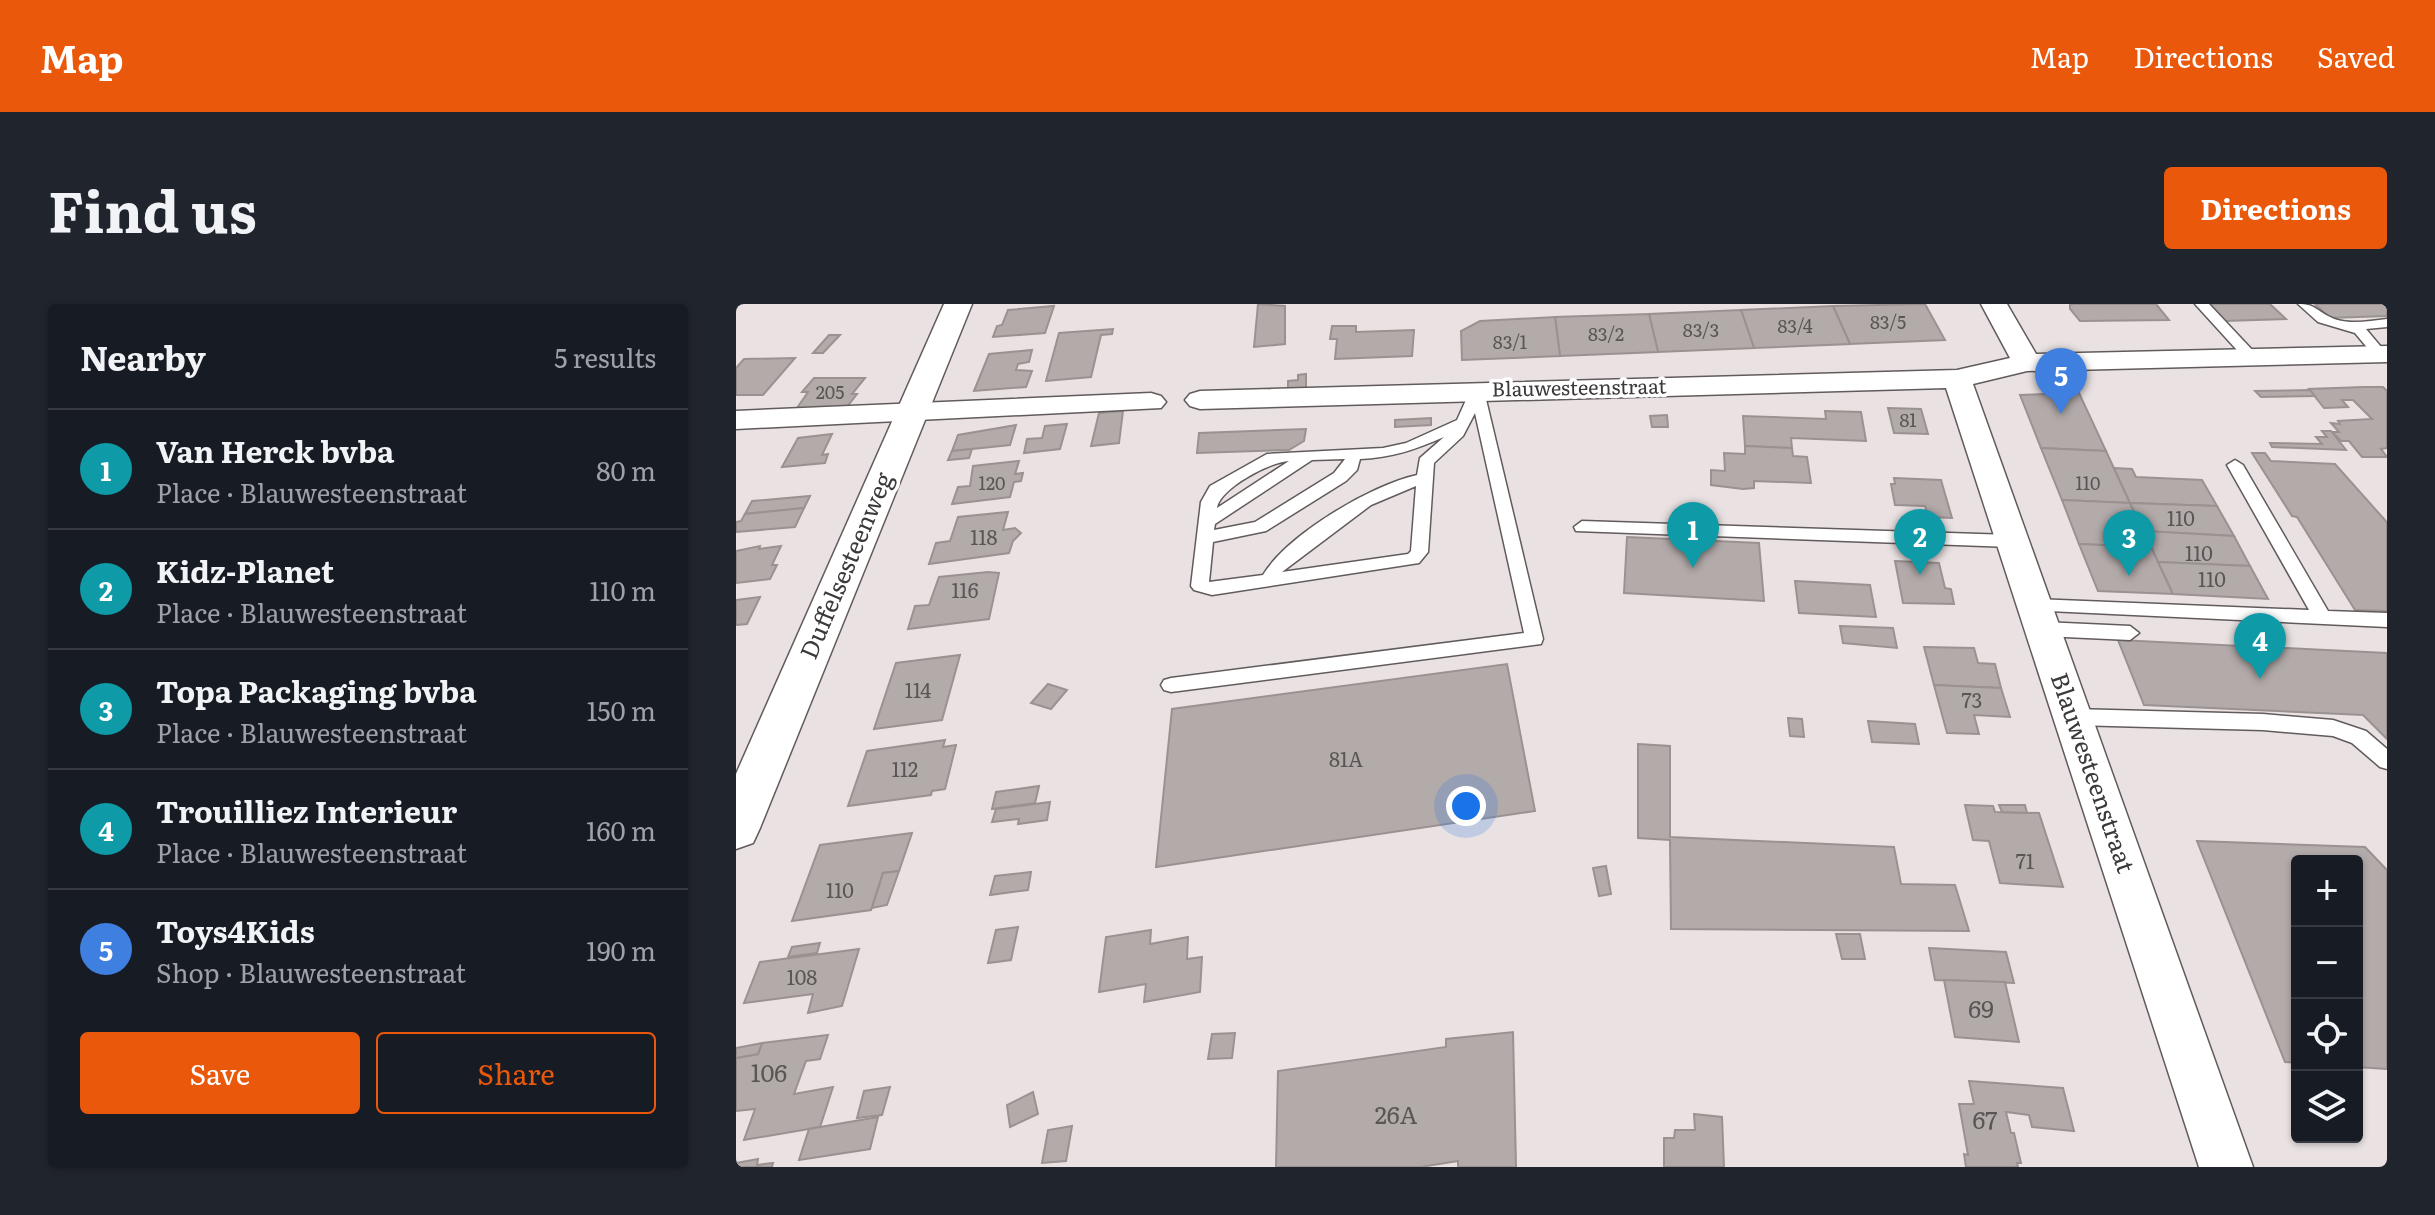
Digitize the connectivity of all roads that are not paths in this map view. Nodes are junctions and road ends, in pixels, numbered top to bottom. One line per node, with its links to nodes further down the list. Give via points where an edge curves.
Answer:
1 (958, 304): 14 (street, Duffelsesteenweg)
2 (1994, 304): 9 (street)
3 (2202, 304): 8 (lane)
4 (2305, 304): 6 (lane, via 2323,319)
5 (2387, 323): 6 (lane)
6 (2355, 329): 7 (lane)
7 (2384, 354): 8 (street, Blauwesteenstraat)
8 (2251, 357): 9 (street, Blauwesteenstraat)
9 (2027, 363): 10 (street, Blauwesteenstraat)
10 (1957, 379): 11 (street, Blauwesteenstraat); 24 (street, Blauwesteenstraat)
11 (1477, 391): 12 (street, Blauwesteenstraat); 16 (lane); 30 (lane, via 1534,639)
12 (1200, 400)
13 (1151, 402): 14 (street)
14 (913, 411): 15 (street); 33 (street, Duffelsesteenweg)
15 (736, 420)
16 (1463, 423): 17 (lane); 19 (lane)
17 (1411, 446): 18 (lane); 19 (lane)
18 (1354, 453): 23 (lane, via 1340,477 1260,527); 23 (lane, via 1272,457 1216,490)
19 (1426, 461): 21 (lane)
20 (2235, 465): 27 (lane)
21 (1424, 479): 25 (lane, via 1374,496 1277,566); 25 (lane, via 1417,557)
22 (1582, 527): 24 (lane)
23 (1205, 530): 25 (lane, via 1200,586)
24 (2011, 541): 26 (street, Blauwesteenstraat)
25 (1268, 581)
26 (2039, 617): 27 (lane); 29 (lane); 31 (street, Blauwesteenstraat)
27 (2322, 617): 28 (lane)
28 (2387, 620)
29 (2130, 633)
30 (1171, 685)
31 (2073, 717): 32 (lane, via 2333,728 2359,737); 34 (street, Blauwesteenstraat)
32 (2387, 761)
33 (736, 828)
34 (2226, 1167)

